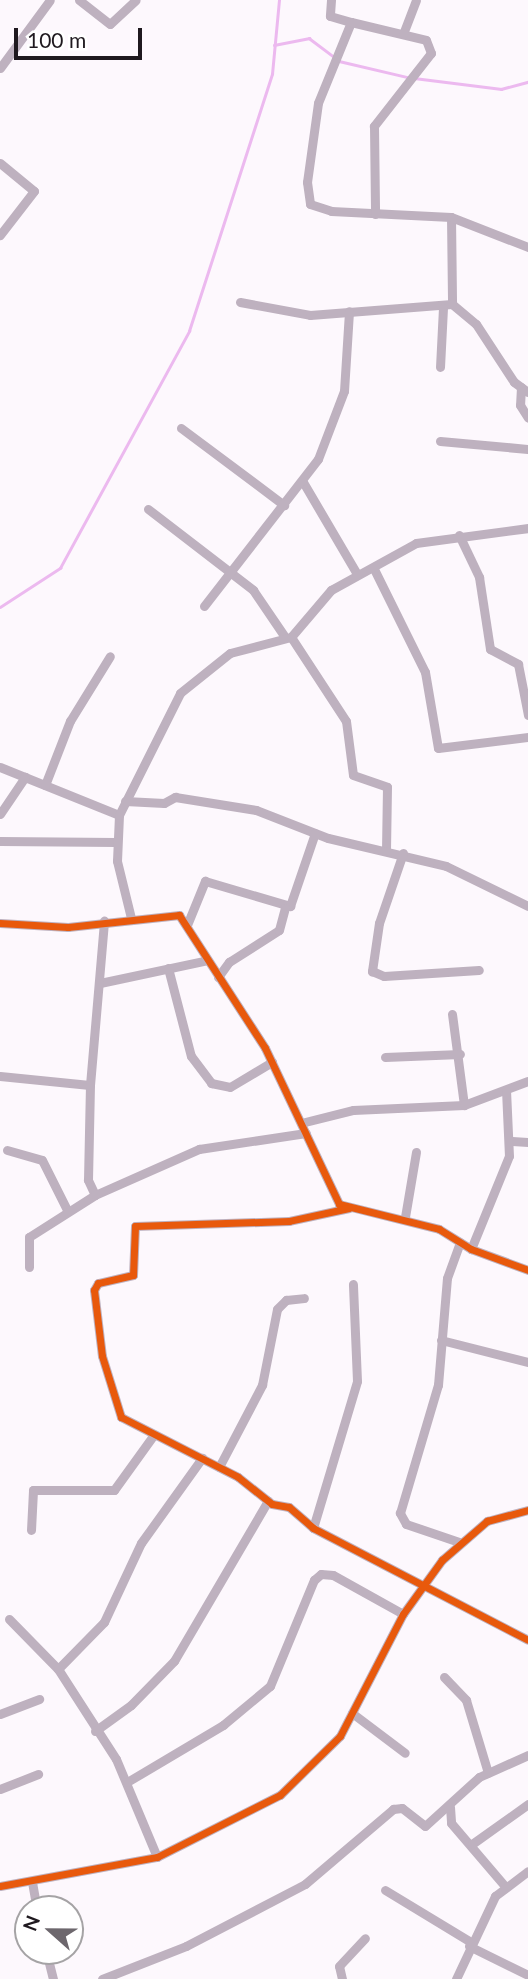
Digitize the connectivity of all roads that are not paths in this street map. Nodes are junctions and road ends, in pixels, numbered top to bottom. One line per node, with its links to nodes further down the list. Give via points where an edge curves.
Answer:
1 (50, 0): 8 (street)
2 (79, 0): 3 (street, via 110,24)
3 (136, 0)
4 (331, 0): 6 (street, via 330,16)
5 (416, 0): 7 (street)
6 (351, 22): 7 (street); 10 (street, via 318,103 307,190 310,204)
7 (403, 34): 10 (street, via 426,40 431,53 374,127)
8 (0, 68)
9 (0, 163): 12 (street, via 34,191)
10 (375, 214): 11 (street)
11 (451, 217): 13 (street); 15 (street)
12 (0, 235)
13 (528, 247)
14 (240, 302): 16 (street, via 310,315)
15 (447, 306): 16 (street); 17 (street); 18 (street, via 476,324)
16 (349, 311): 23 (street, via 344,391 332,429)
17 (440, 367)
18 (524, 389): 19 (street, via 520,405)
19 (528, 418)
20 (181, 428): 24 (street)
21 (440, 441): 22 (street)
22 (528, 449)
23 (303, 482): 24 (street); 30 (street)
24 (284, 505): 29 (street)
25 (149, 509): 29 (street)
26 (528, 528): 27 (street)
27 (458, 536): 28 (street, via 416,543); 34 (street, via 479,577 490,649 519,664)
28 (374, 569): 30 (street); 35 (street, via 425,672 438,748)
29 (229, 573): 31 (street); 32 (street, via 253,590)
30 (357, 574): 32 (street, via 331,590)
31 (204, 606)
32 (288, 637): 39 (street, via 230,653 180,693); 45 (street, via 346,721 353,775 387,788)
33 (110, 656): 38 (street, via 70,721)
34 (528, 715)
35 (528, 737)
36 (0, 767): 37 (street)
37 (25, 777): 38 (street); 40 (street)
38 (46, 785): 41 (street)
39 (125, 801): 41 (street); 42 (street, via 204,799 256,810)
40 (0, 814)
41 (119, 815): 44 (street)
42 (315, 833): 45 (street); 48 (street, via 292,905)
43 (0, 841): 44 (street)
44 (116, 842): 49 (street)
45 (386, 848): 46 (street)
46 (403, 853): 47 (street, via 446,866); 55 (street, via 379,923 372,971 384,975)
47 (528, 906)
48 (285, 908): 52 (street, via 208,881); 56 (street, via 279,930 229,962)
49 (131, 918): 50 (street); 52 (street, via 172,912)
50 (104, 921): 51 (street, via 68,927); 57 (street)
51 (0, 923)
52 (187, 925): 53 (street)
53 (208, 960): 54 (street); 56 (street)
54 (168, 968): 57 (street); 61 (street, via 191,1056 211,1083 230,1087)
55 (479, 970)
56 (218, 976): 61 (street)
57 (100, 983): 64 (street)
58 (452, 1014): 59 (street)
59 (460, 1054): 60 (street); 66 (street)
60 (385, 1056)
61 (272, 1062): 67 (street)
62 (0, 1076): 64 (street)
63 (528, 1081): 65 (street)
64 (90, 1085): 72 (street, via 89,1180)
65 (506, 1091): 66 (street); 68 (street)
66 (464, 1105): 67 (street, via 329,1113)
67 (303, 1128): 72 (street, via 199,1149); 73 (street, via 332,1193)
68 (512, 1142): 69 (street); 77 (street)
69 (528, 1142)
70 (6, 1150): 74 (street, via 42,1160)
71 (416, 1152): 75 (street)
72 (95, 1195): 74 (street)
73 (349, 1208): 75 (street); 84 (street, via 289,1221 135,1226 133,1275 98,1283 94,1290 102,1356 121,1417)
74 (67, 1210): 78 (street, via 29,1237)
75 (405, 1217): 76 (street)
76 (460, 1242): 77 (street); 82 (street, via 447,1278)
77 (471, 1249): 79 (street)
78 (29, 1266)
79 (528, 1270)
80 (353, 1284): 89 (street, via 357,1381)
81 (304, 1298): 86 (street, via 286,1300 277,1309 262,1385)
82 (442, 1340): 83 (street); 91 (street, via 438,1385 400,1513 406,1524)
83 (528, 1362)
84 (153, 1436): 85 (street); 90 (street, via 114,1490 33,1490)
85 (202, 1458): 86 (street); 96 (street, via 141,1543 104,1622)
86 (219, 1467): 87 (street)
87 (268, 1502): 89 (street, via 289,1507); 101 (street, via 174,1661 131,1705)
88 (528, 1510): 91 (street, via 487,1521)
89 (313, 1528): 92 (street)
90 (31, 1530)
91 (459, 1542): 92 (street)
92 (425, 1582): 93 (street); 95 (street)
93 (403, 1614): 99 (street); 106 (street, via 333,1575 321,1574 314,1580 270,1686 223,1725)
94 (9, 1619): 96 (street)
95 (528, 1640)
96 (58, 1668): 101 (street)
97 (444, 1677): 104 (street, via 466,1700)
98 (39, 1699): 100 (street)
99 (352, 1713): 102 (street); 111 (street, via 325,1755 280,1795)
100 (0, 1714)
101 (95, 1731): 106 (street)
102 (405, 1753)
103 (528, 1755): 104 (street)
104 (488, 1773): 109 (street)
105 (38, 1774): 107 (street)
106 (127, 1782): 111 (street)
107 (0, 1789)
108 (528, 1804): 110 (street)
109 (450, 1806): 110 (street, via 451,1823); 121 (street, via 421,1828 402,1808 393,1809 293,1891 186,1946)
110 (472, 1844): 114 (street)
111 (157, 1857): 113 (street)
112 (528, 1871): 114 (street)
113 (32, 1882): 115 (street); 117 (street)
114 (504, 1885): 119 (street)
115 (0, 1886)
116 (384, 1890): 119 (street)
117 (34, 1895)
118 (365, 1938): 122 (street, via 339,1966)
119 (470, 1944): 120 (street); 123 (street)
120 (522, 1975)
121 (102, 1979)
122 (342, 1979)
123 (456, 1979)

